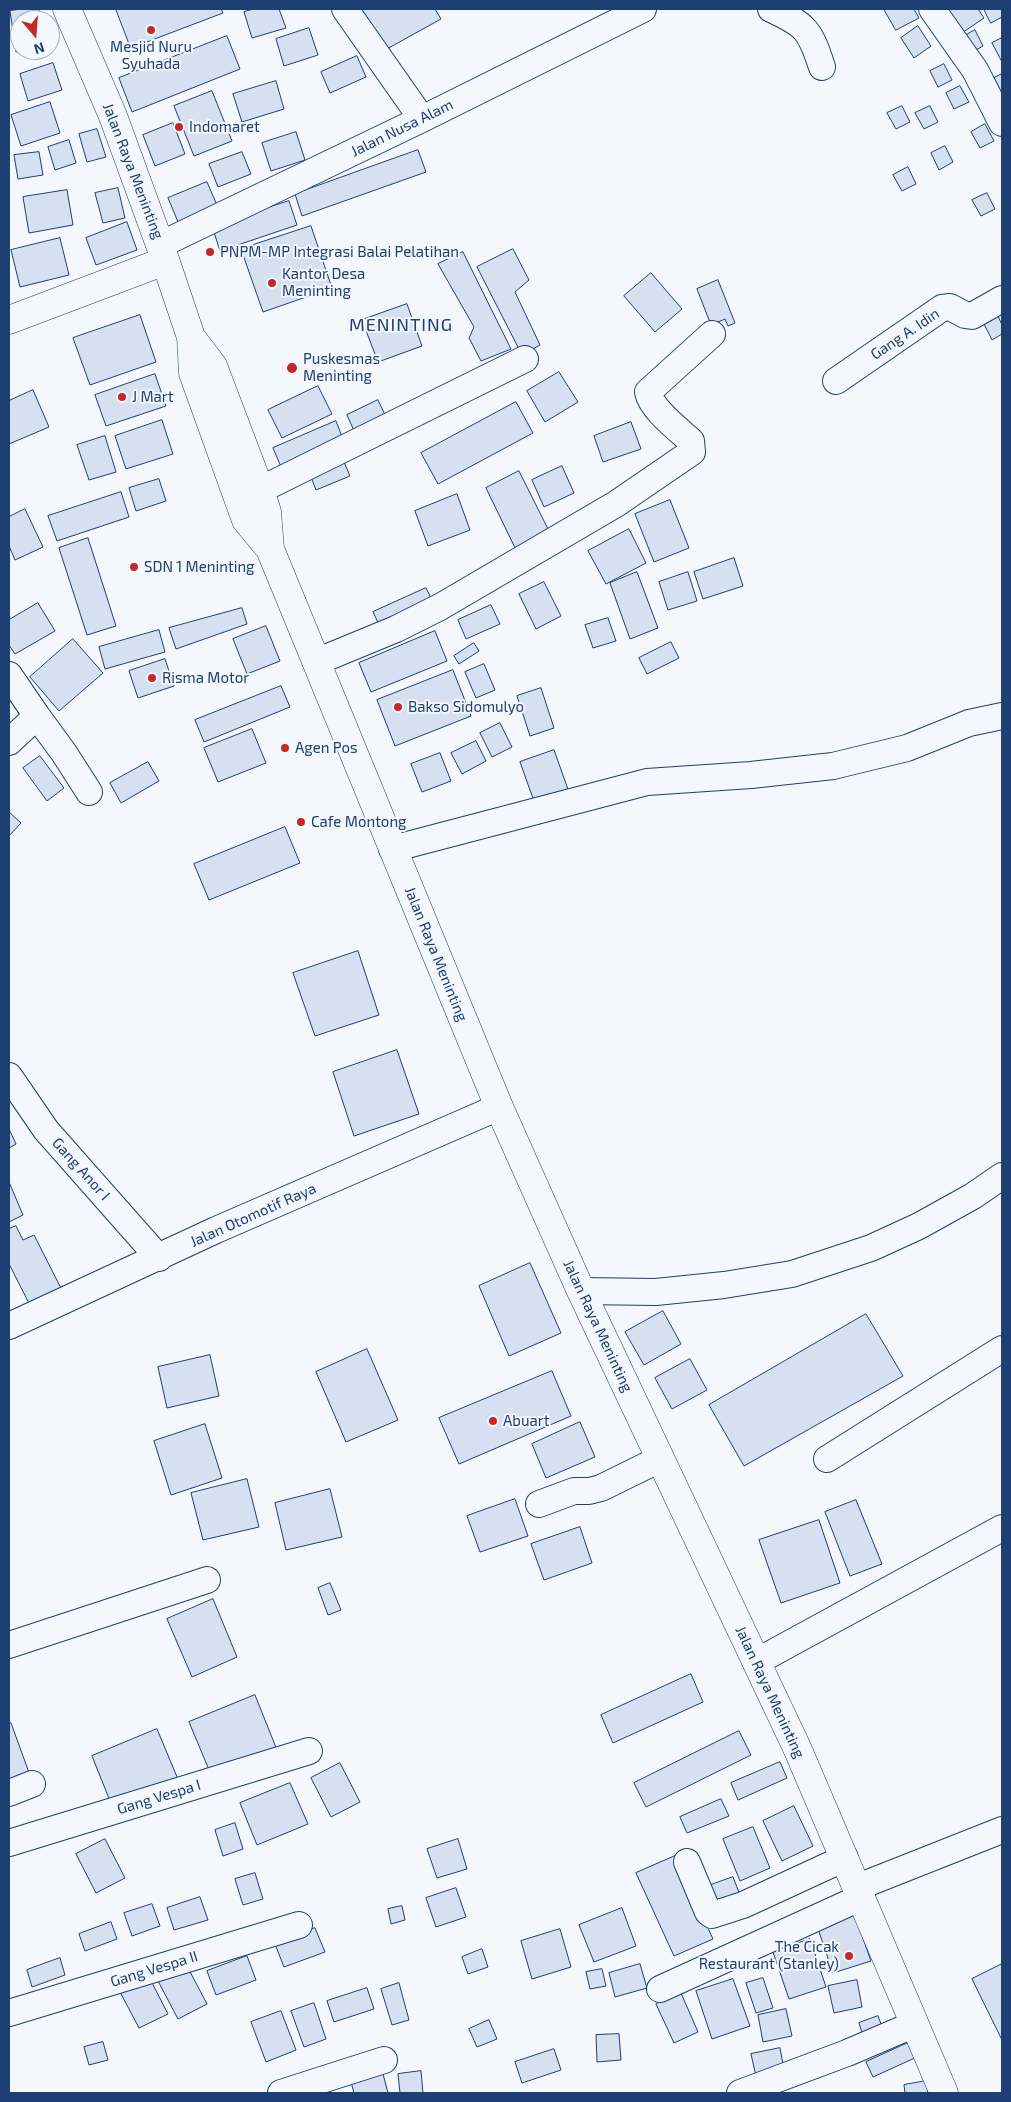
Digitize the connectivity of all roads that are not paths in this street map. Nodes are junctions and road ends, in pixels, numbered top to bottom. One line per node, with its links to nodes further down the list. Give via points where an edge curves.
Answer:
1 (67, 9): 9 (main road, Jalan Raya Meninting, via 113,116)
2 (345, 9): 7 (street)
3 (643, 9): 7 (street, Jalan Nusa Alam)
4 (771, 9): 6 (street, via 804,27)
5 (932, 9): 8 (street, via 974,70)
6 (822, 67)
7 (422, 119): 9 (street, Jalan Nusa Alam)
8 (1002, 123)
9 (163, 253): 11 (main road); 13 (main road, Jalan Raya Meninting)
10 (1002, 299): 15 (street, Gang A. Idin, via 972,316 950,307 942,308)
11 (9, 320)
12 (712, 334): 18 (street, via 648,392 656,407 691,441 692,452 616,504 479,585 396,629)
13 (191, 337): 16 (main road, Jalan Raya Meninting, via 213,366); 17 (main road, Jalan Raya Meninting, via 193,373 246,520)
14 (525, 359): 16 (street)
15 (836, 381)
16 (260, 490): 17 (main road, Jalan Raya Meninting, via 267,512)
17 (270, 549): 18 (main road, Jalan Raya Meninting)
18 (316, 662): 24 (main road, Jalan Raya Meninting)
19 (9, 675): 20 (street)
20 (37, 716): 22 (street); 23 (street)
21 (1002, 716): 24 (street, via 969,723 907,748 833,766 646,782)
22 (9, 742)
23 (89, 792)
24 (392, 849): 26 (main road, Jalan Raya Meninting)
25 (9, 1076): 28 (street, Gang Anor I, via 46,1130)
26 (498, 1107): 28 (street, Jalan Otomotif Raya); 29 (main road, Jalan Raya Meninting)
27 (1002, 1176): 29 (street, via 919,1226 871,1248 792,1274 656,1292)
28 (159, 1258): 30 (street, Jalan Otomotif Raya)
29 (581, 1291): 32 (main road, Jalan Raya Meninting)
30 (9, 1326)
31 (1002, 1349): 33 (street)
32 (660, 1459): 34 (street, via 601,1488 574,1491); 38 (main road, Jalan Raya Meninting)
33 (827, 1459)
34 (539, 1504)
35 (1002, 1528): 38 (street)
36 (207, 1580): 37 (street)
37 (9, 1645)
38 (756, 1662): 42 (main road, Jalan Raya Meninting)
39 (309, 1751): 41 (street, Gang Vespa I)
40 (1002, 1830): 44 (street)
41 (9, 1843)
42 (845, 1858): 43 (street, via 743,1905 712,1915); 44 (main road, Jalan Raya Meninting)
43 (687, 1862)
44 (860, 1892): 46 (street); 48 (main road, Jalan Raya Meninting)
45 (299, 1925): 47 (street, Gang Vespa II)
46 (660, 1989)
47 (9, 2013)
48 (915, 2024): 51 (street); 52 (main road, Jalan Raya Meninting)
49 (384, 2060): 50 (street)
50 (281, 2093)
51 (740, 2093)
52 (944, 2093)

